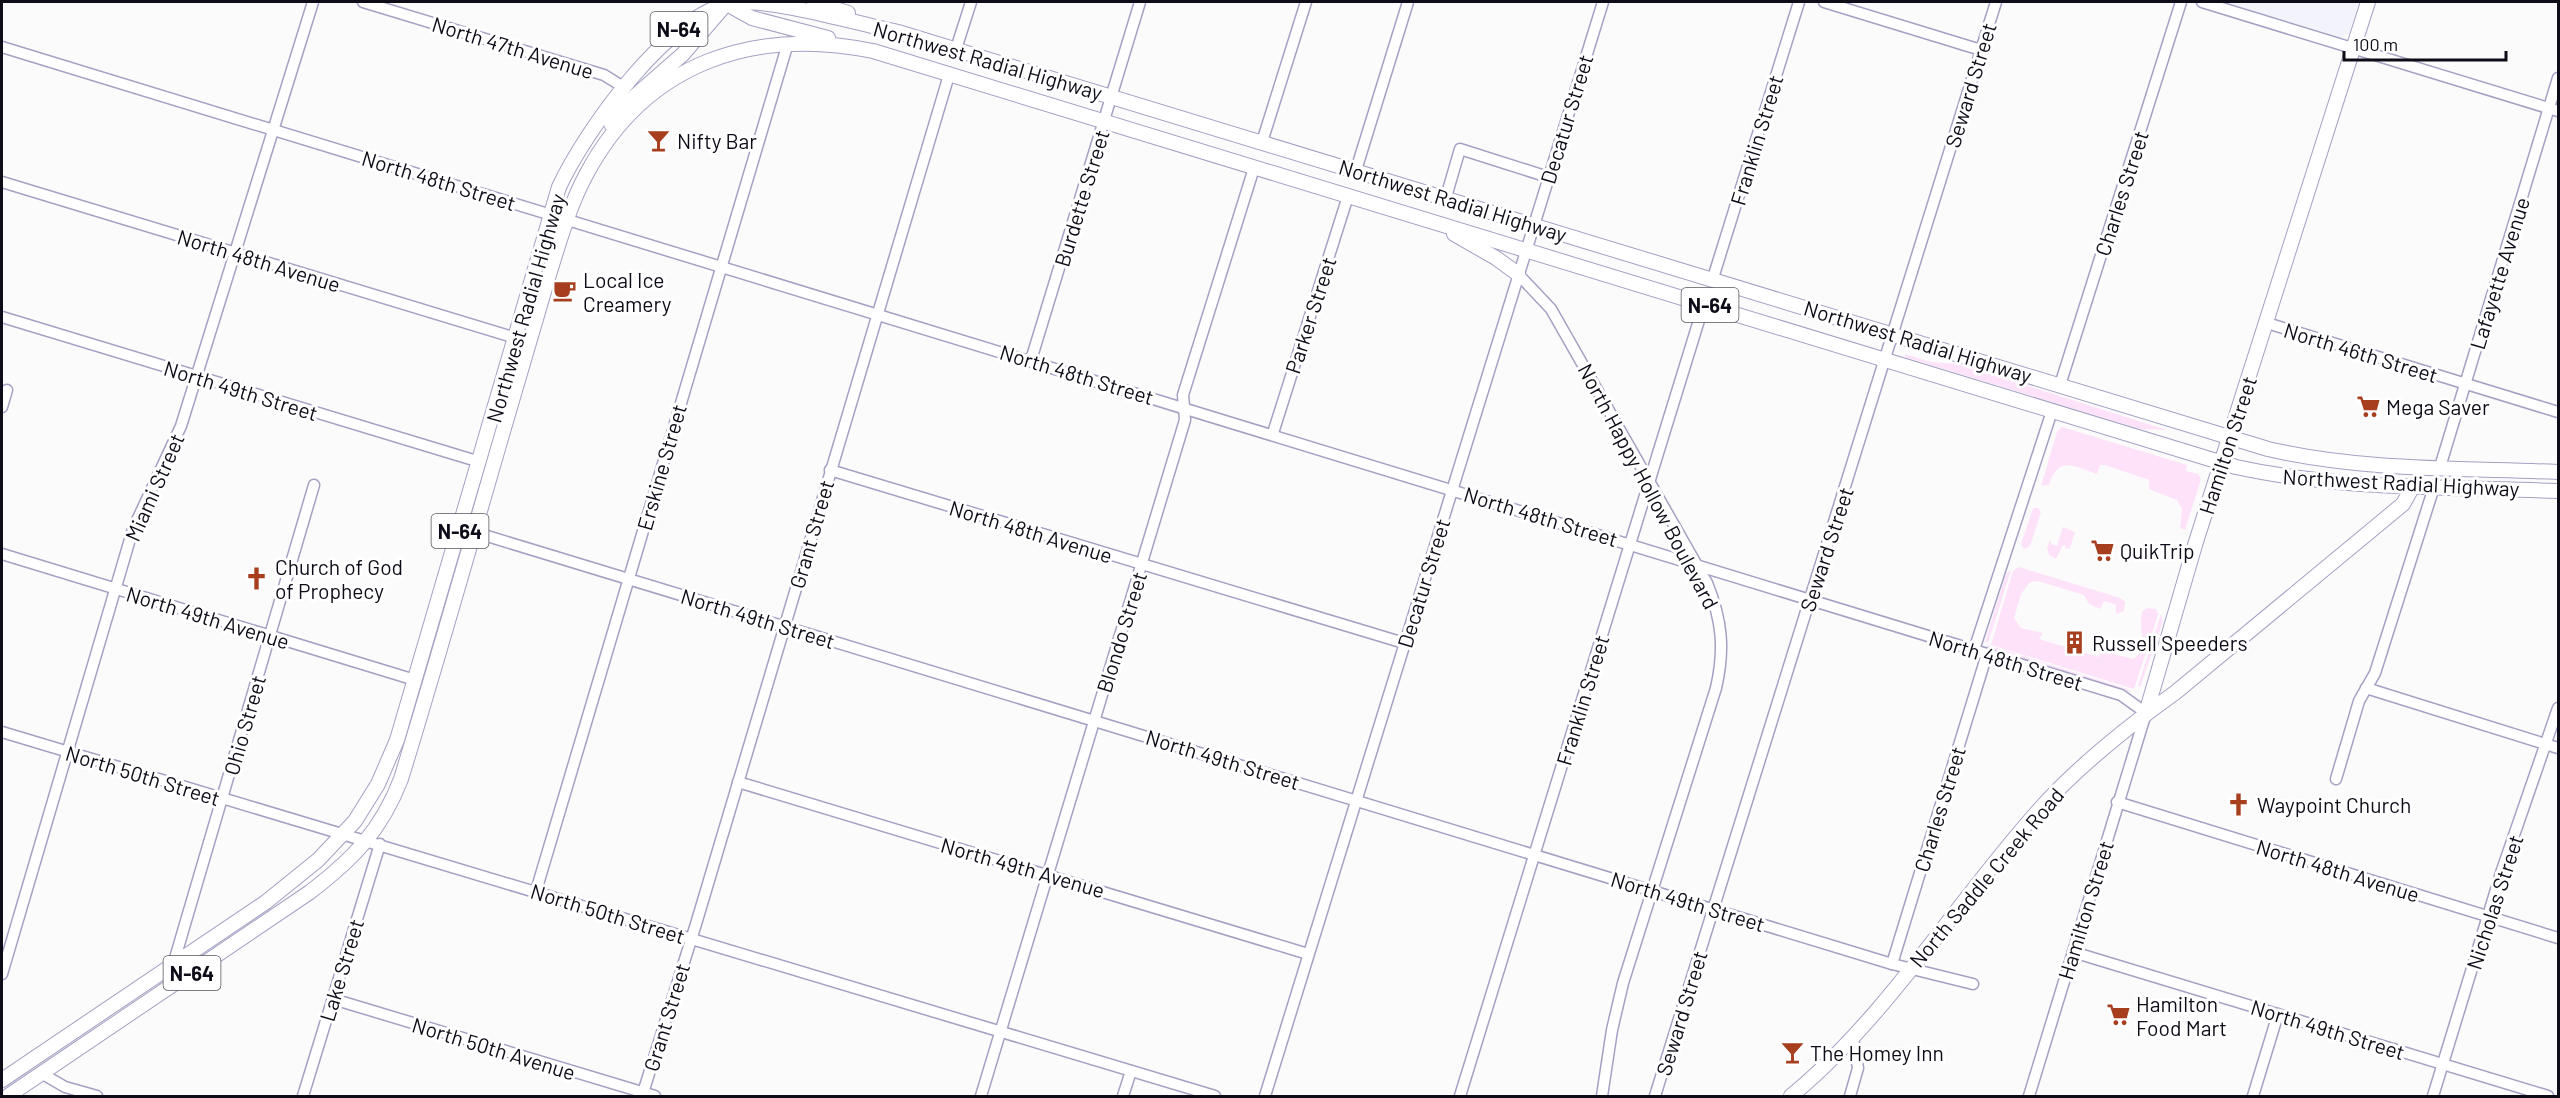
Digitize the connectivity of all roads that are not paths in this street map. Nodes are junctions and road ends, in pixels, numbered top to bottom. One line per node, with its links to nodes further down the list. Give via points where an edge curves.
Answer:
1 (313, 2): 33 (street, Miami Street)
2 (363, 2): 29 (street, North 47th Avenue, via 604,75)
3 (698, 2): 19 (main road)
4 (712, 2): 18 (main road)
5 (726, 2): 18 (main road, Northwest Radial Highway / N-64); 20 (main road, Northwest Radial Highway / N-64, via 768,4); 26 (main road, via 752,18); 35 (main road, via 683,54 619,113)
6 (814, 2): 20 (main road)
7 (971, 2): 24 (street)
8 (1140, 2): 30 (street, Burdette Street)
9 (1306, 2): 34 (street)
10 (1408, 2): 37 (street)
11 (1603, 2): 38 (street, Decatur Street)
12 (1799, 2): 50 (street, Franklin Street)
13 (1824, 2): 25 (street)
14 (1996, 2): 25 (street, Seward Street)
15 (2181, 2): 61 (street, Charles Street)
16 (2202, 2): 23 (street)
17 (2368, 2): 23 (main road, Hamilton Street)
18 (694, 18): 19 (main road, Northwest Radial Highway / N-64)
19 (681, 27): 29 (main road, Northwest Radial Highway / N-64)
20 (898, 32): 24 (main road, Northwest Radial Highway / N-64)
21 (788, 43): 26 (main road, Northwest Radial Highway / N-64); 35 (main road, Northwest Radial Highway / N-64, via 727,54 670,81 639,105); 48 (street, Erskine Street)
22 (2, 47): 33 (street, North 48th Street)
23 (2354, 48): 31 (street); 54 (main road, Hamilton Street)
24 (956, 49): 30 (main road, Northwest Radial Highway / N-64)
25 (1981, 50): 55 (street, Seward Street)
26 (873, 51): 27 (main road, Northwest Radial Highway / N-64)
27 (948, 75): 32 (main road, Northwest Radial Highway / N-64); 52 (street, Grant Street)
28 (2559, 78): 31 (street, Lafayette Avenue)
29 (625, 88): 42 (main road, Northwest Radial Highway / N-64, via 578,149)
30 (1112, 96): 32 (street, Burdette Street); 34 (main road, Northwest Radial Highway / N-64)
31 (2554, 110): 60 (street, Lafayette Avenue)
32 (1104, 122): 36 (main road, Northwest Radial Highway / N-64); 57 (street, Burdette Street)
33 (273, 130): 42 (street, North 48th Street); 47 (street, Miami Street)
34 (1262, 142): 37 (main road, Northwest Radial Highway / N-64)
35 (598, 153): 43 (main road, Northwest Radial Highway / N-64)
36 (1254, 168): 40 (main road, Northwest Radial Highway / N-64); 63 (street, Blondo Street, via 1183,395)
37 (1356, 170): 41 (main road, Northwest Radial Highway / N-64)
38 (1548, 177): 41 (street, via 1460,150); 45 (street, Decatur Street)
39 (2, 182): 47 (street, North 48th Avenue)
40 (1348, 196): 44 (main road, Northwest Radial Highway / N-64); 67 (street, Parker Street)
41 (1446, 197): 45 (main road, Northwest Radial Highway / N-64)
42 (550, 214): 43 (street, North 48th Street); 56 (main road, Northwest Radial Highway / N-64)
43 (567, 219): 48 (street, North 48th Street); 80 (main road, Northwest Radial Highway / N-64)
44 (1426, 219): 46 (main road, Northwest Radial Highway / N-64); 49 (main road)
45 (1534, 224): 46 (street, Decatur Street); 50 (main road, Northwest Radial Highway / N-64)
46 (1526, 249): 49 (street, Decatur Street); 51 (main road, Northwest Radial Highway / N-64)
47 (235, 253): 56 (street, North 48th Avenue); 59 (street, Miami Street)
48 (720, 266): 52 (street, North 48th Street); 85 (street, Erskine Street)
49 (1518, 274): 74 (street, North Happy Hollow Boulevard, via 1551,309); 78 (street, Decatur Street)
50 (1713, 278): 55 (main road, Northwest Radial Highway / N-64)
51 (1704, 304): 58 (main road, Northwest Radial Highway / N-64); 74 (street, Franklin Street)
52 (876, 313): 57 (street, North 48th Street); 72 (street, Grant Street)
53 (2, 317): 59 (street, North 49th Street)
54 (2266, 322): 60 (street, North 46th Street); 68 (main road, Hamilton Street)
55 (1892, 333): 58 (street, Seward Street); 61 (main road, Northwest Radial Highway / N-64)
56 (516, 338): 69 (main road, Northwest Radial Highway / N-64)
57 (1031, 360): 63 (street, North 48th Street)
58 (1886, 360): 65 (main road, Northwest Radial Highway / N-64); 87 (street, Seward Street)
59 (196, 376): 69 (street, North 49th Street); 86 (street, Miami Street, via 175,441 138,512)
60 (2465, 383): 66 (street, North 46th Street); 71 (street, Lafayette Avenue)
61 (2060, 385): 68 (main road, Northwest Radial Highway / N-64)
62 (6, 390): 64 (street)
63 (1184, 406): 67 (street, North 48th Street); 84 (street, Blondo Street, via 1185,420)
64 (2, 407)
65 (2052, 411): 70 (main road, Northwest Radial Highway / N-64); 91 (street)
66 (2559, 412)
67 (1273, 433): 78 (street, North 48th Street)
68 (2230, 438): 70 (main road, Hamilton Street); 71 (main road, Northwest Radial Highway / N-64, via 2328,461)
69 (480, 462): 93 (main road, Northwest Radial Highway / N-64)
70 (2222, 463): 76 (main road, Northwest Radial Highway / N-64, via 2292,477); 96 (main road, Hamilton Street)
71 (2440, 467): 73 (main road, Northwest Radial Highway / N-64)
72 (830, 470): 84 (street, North 48th Avenue); 88 (street, Grant Street)
73 (2559, 472)
74 (1649, 481): 81 (street, Franklin Street); 83 (street, North Happy Hollow Boulevard)
75 (314, 485): 89 (street, Ohio Street)
76 (2413, 486): 77 (main road, Northwest Radial Highway / N-64); 96 (main road, North Saddle Creek Road, via 2403,504)
77 (2434, 487): 79 (main road, Northwest Radial Highway / N-64); 94 (street, via 2375,673)
78 (1452, 489): 81 (street, North 48th Street); 90 (street, Decatur Street)
79 (2559, 491)
80 (474, 532): 85 (street, North 49th Street); 108 (main road, Northwest Radial Highway / N-64, via 401,779)
81 (1630, 544): 83 (street, North 48th Street); 109 (street, Franklin Street)
82 (2, 554): 86 (street, North 49th Avenue)
83 (1695, 563): 87 (street, North 48th Street); 111 (street, North Happy Hollow Boulevard, via 1719,615 1721,666)
84 (1142, 565): 90 (street, North 48th Avenue); 97 (street, Blondo Street)
85 (628, 578): 88 (street, North 49th Street); 112 (street, Erskine Street)
86 (115, 589): 89 (street, North 49th Avenue); 101 (street, Miami Street)
87 (1810, 599): 91 (street, North 48th Street); 113 (street, Seward Street)
88 (784, 626): 97 (street, North 49th Street); 103 (street, Grant Street)
89 (269, 636): 93 (street, North 49th Avenue); 104 (street, Ohio Street)
90 (1404, 643): 105 (street, Decatur Street)
91 (1974, 650): 92 (street, North 48th Street)
92 (1987, 654): 96 (street, North 48th Street, via 2121,695); 119 (street, Charles Street)
93 (415, 680): 107 (main road, Northwest Radial Highway / N-64, via 387,767)
94 (2366, 688): 99 (street); 102 (street)
95 (2559, 708): 99 (street, Nicholas Street)
96 (2146, 713): 106 (street, Hamilton Street); 121 (main road, North Saddle Creek Road, via 2038,811)
97 (1095, 720): 105 (street, North 49th Street); 110 (street, Blondo Street)
98 (2, 732): 101 (street, North 50th Street)
99 (2547, 744): 100 (street); 114 (street, Nicholas Street)
100 (2559, 747)
101 (68, 752): 104 (street, North 50th Street); 122 (street, Miami Street)
102 (2336, 779)
103 (738, 782): 110 (street, North 49th Avenue); 115 (street, Grant Street)
104 (222, 799): 107 (street, North 50th Street); 120 (street, Ohio Street)
105 (1356, 799): 109 (street, North 49th Street); 118 (street, Decatur Street)
106 (2117, 802): 114 (street, North 48th Avenue); 117 (street, Hamilton Street)
107 (343, 835): 108 (street, North 50th Street); 120 (main road, Northwest Radial Highway / N-64, via 266,902)
108 (374, 842): 112 (street, North 50th Street); 124 (street, Lake Street); 130 (main road, Northwest Radial Highway / N-64, via 310,892)
109 (1535, 854): 111 (street, North 49th Street); 141 (street, Franklin Street)
110 (1048, 875): 118 (street, North 49th Avenue); 126 (street, Blondo Street)
111 (1652, 890): 113 (street, North 49th Street); 142 (street, North Happy Hollow Boulevard, via 1617,1006)
112 (536, 891): 115 (street, North 50th Street)
113 (1713, 909): 119 (street, North 49th Street); 143 (street, Seward Street)
114 (2487, 917): 116 (street, North 48th Avenue); 128 (street, Nicholas Street)
115 (691, 938): 126 (street, North 50th Street); 132 (street, Grant Street)
116 (2559, 938)
117 (2073, 952): 125 (street, North 49th Street); 146 (street, Hamilton Street)
118 (1308, 954): 140 (street, Decatur Street)
119 (1892, 964): 121 (street, North 49th Street)
120 (173, 965): 131 (main road, Northwest Radial Highway / N-64)
121 (1910, 968): 123 (street, North 49th Street); 127 (main road, North Saddle Creek Road)
122 (2, 974)
123 (1973, 984)
124 (333, 999): 132 (street, North 50th Avenue); 135 (street, Lake Street)
125 (2278, 1014): 128 (street, North 49th Street); 147 (street)
126 (1000, 1031): 129 (street, North 50th Street); 137 (street, Blondo Street)
127 (1853, 1038): 144 (main road, North Saddle Creek Road, via 1819,1074); 145 (street, via 1858,1068)
128 (2443, 1064): 148 (street, Nicholas Street); 149 (street, North 49th Street)
129 (1131, 1071): 138 (street); 139 (street, North 50th Street)
130 (40, 1073): 133 (main road, Northwest Radial Highway / N-64); 134 (street, via 65,1087)
131 (2, 1080)
132 (642, 1095): 136 (street, North 50th Avenue)
133 (8, 1096)
134 (97, 1096)
135 (303, 1096)
136 (655, 1096)
137 (981, 1096)
138 (1124, 1096)
139 (1215, 1096)
140 (1265, 1096)
141 (1460, 1096)
142 (1602, 1096)
143 (1655, 1096)
144 (1791, 1096)
145 (1850, 1096)
146 (2029, 1096)
147 (2253, 1096)
148 (2433, 1096)
149 (2548, 1096)

